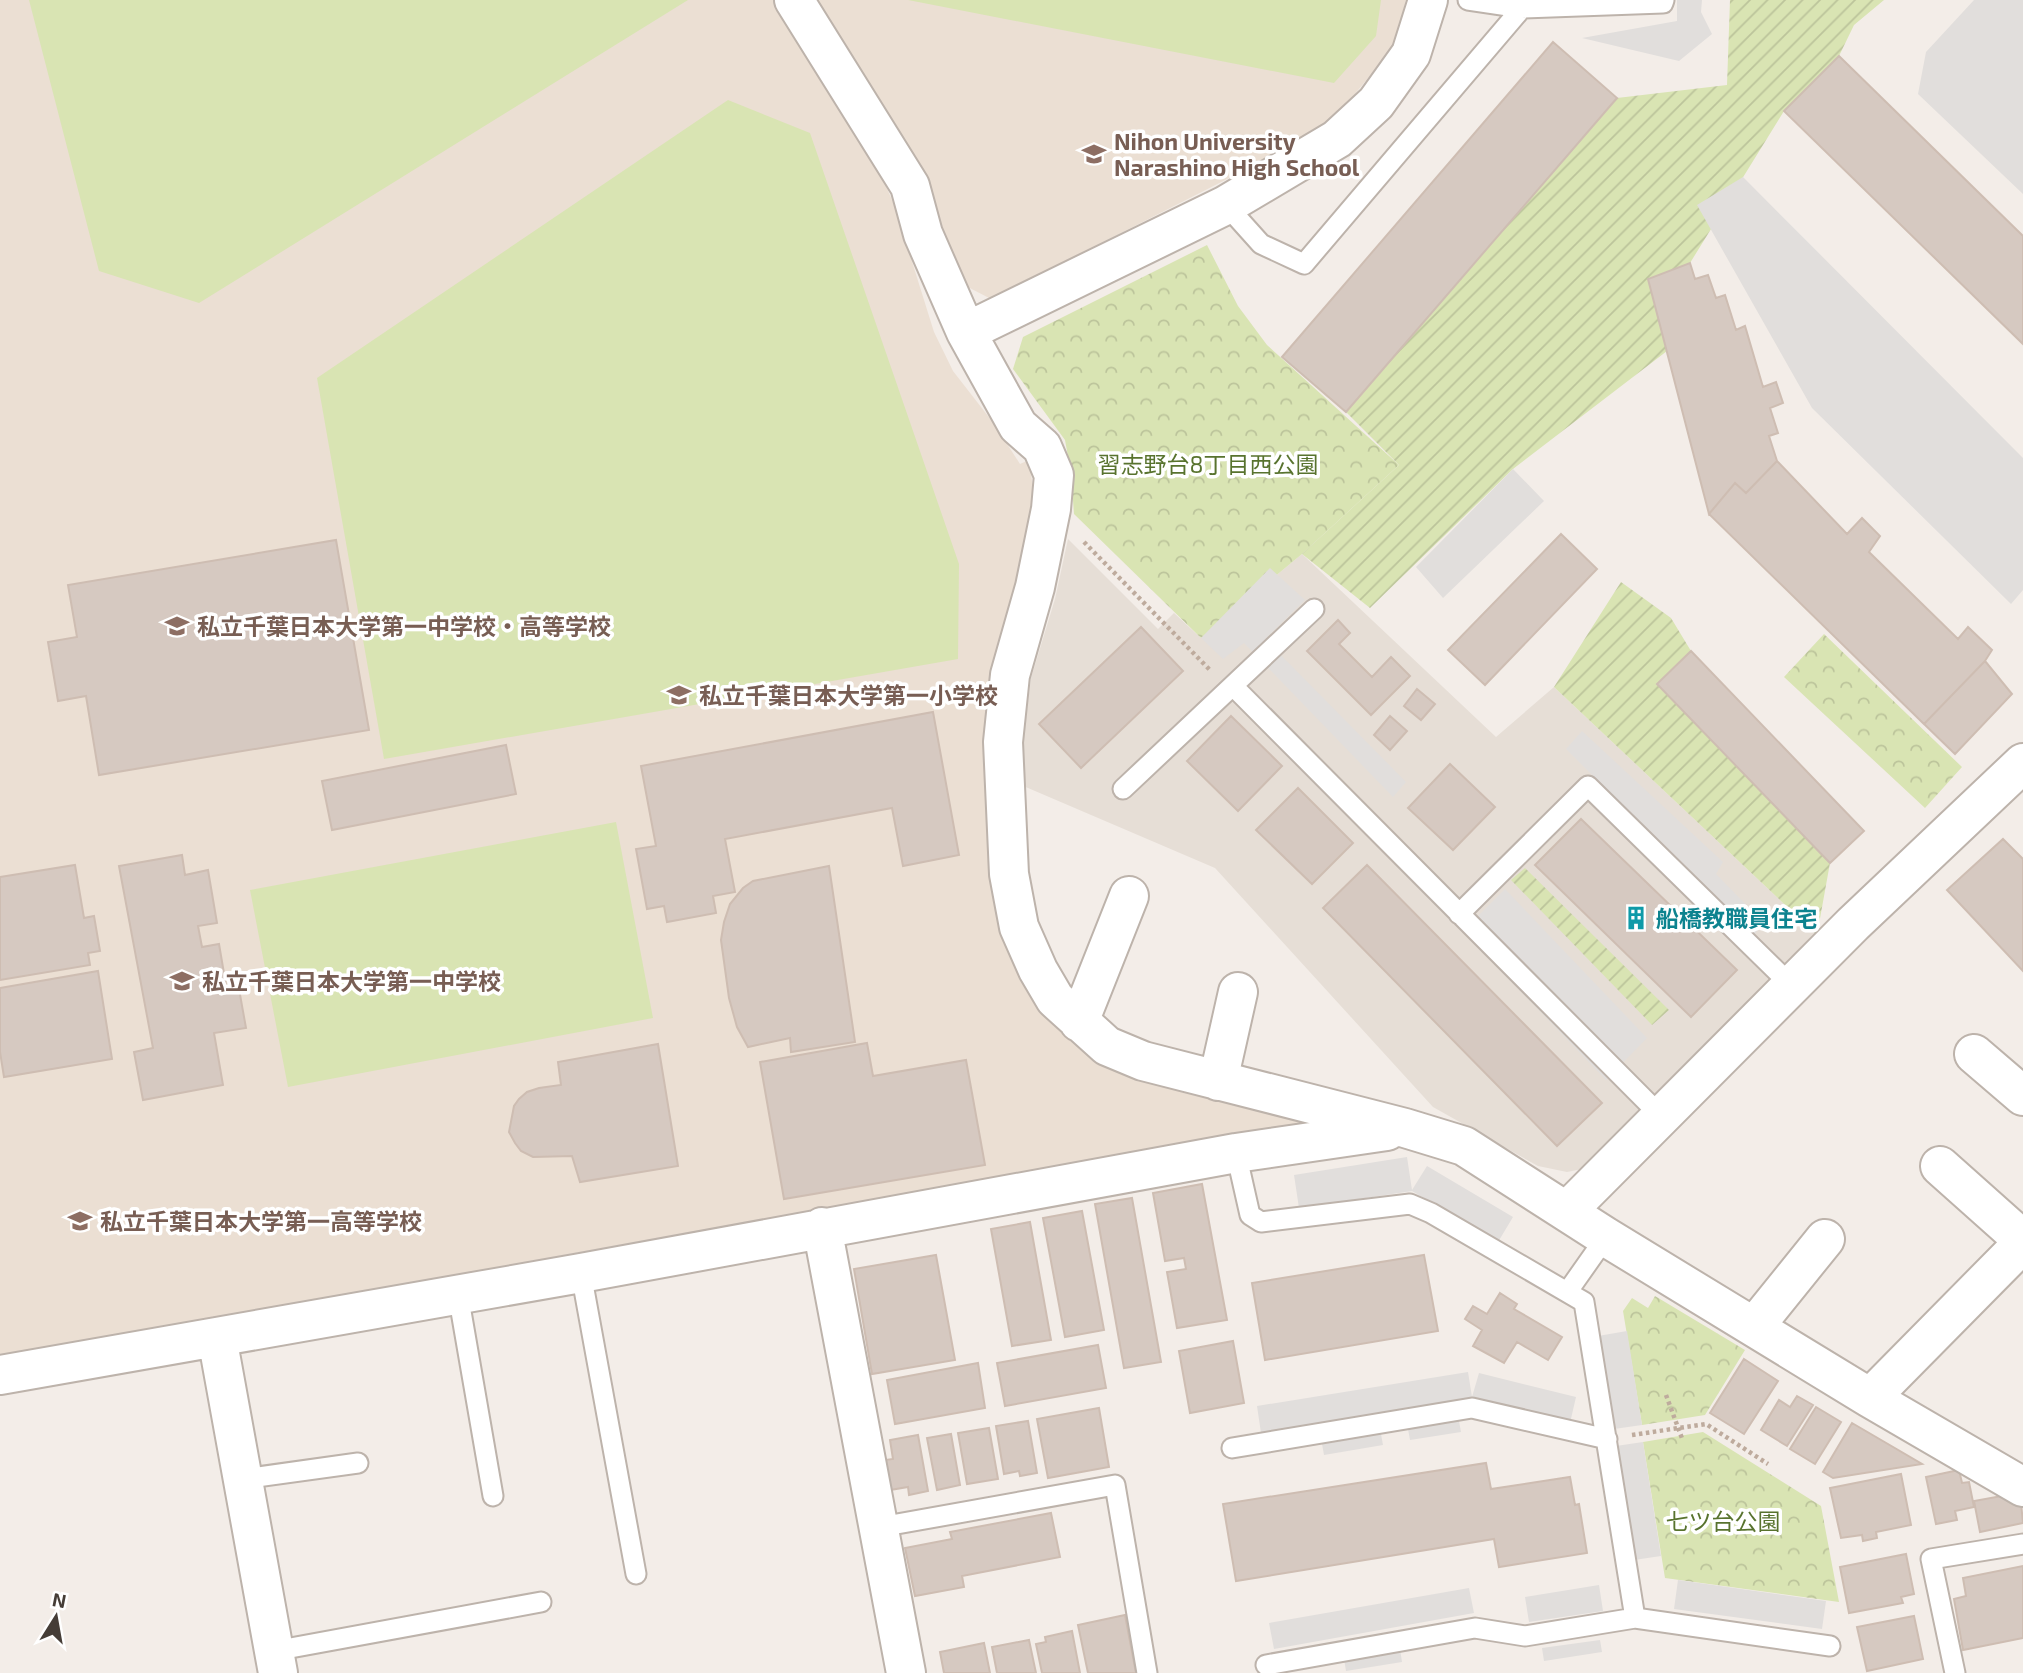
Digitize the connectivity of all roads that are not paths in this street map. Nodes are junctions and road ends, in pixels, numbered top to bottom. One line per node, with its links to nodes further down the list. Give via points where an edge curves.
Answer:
1 (794, 0): 7 (street, via 910,186 923,234)
2 (1428, 0): 6 (street, via 1411,54 1376,103 1337,139)
3 (1468, 0): 5 (lane)
4 (1664, 0): 5 (lane)
5 (1522, 8): 6 (lane, via 1304,264 1261,244)
6 (1226, 205): 7 (street)
7 (966, 332): 16 (street, via 1018,426 1042,447 1054,475 1035,587 1010,675 1003,742 1009,874 1019,927 1038,970 1055,999)
8 (1314, 609): 9 (lane)
9 (1231, 687): 11 (lane); 13 (lane)
10 (2020, 774): 14 (street, via 1853,924)
11 (1123, 789)
12 (1129, 897): 16 (street)
13 (1459, 914): 14 (lane, via 1588,786); 20 (lane)
14 (1792, 986): 20 (street)
15 (1238, 992): 18 (street)
16 (1079, 1022): 18 (street, via 1107,1046)
17 (1974, 1054): 19 (street)
18 (1218, 1081): 21 (street)
19 (2023, 1096)
20 (1662, 1117): 24 (street)
21 (1405, 1128): 22 (street); 24 (street, via 1464,1146)
22 (1236, 1153): 25 (street); 30 (lane, via 1250,1215 1261,1222 1410,1204)
23 (1940, 1166): 28 (street)
24 (1567, 1211): 26 (street)
25 (822, 1227): 29 (street); 42 (street)
26 (1606, 1237): 30 (lane); 32 (street)
27 (1825, 1239): 32 (street)
28 (2023, 1242): 35 (street)
29 (581, 1273): 31 (street); 44 (lane)
30 (1568, 1291): 36 (lane, via 1584,1302)
31 (458, 1294): 33 (street); 41 (lane)
32 (1754, 1327): 35 (street)
33 (217, 1336): 34 (street); 39 (street)
34 (0, 1375)
35 (1870, 1398): 40 (street)
36 (1606, 1439): 37 (lane, via 1472,1408); 46 (lane)
37 (1232, 1448)
38 (358, 1463): 39 (lane)
39 (243, 1479): 48 (street)
40 (2023, 1487)
41 (493, 1496)
42 (880, 1527): 50 (street); 51 (lane, via 1115,1485)
43 (2023, 1544): 52 (lane, via 1931,1559)
44 (636, 1574)
45 (541, 1602): 48 (lane)
46 (1635, 1618): 47 (lane); 49 (lane, via 1525,1636 1475,1628)
47 (1830, 1646)
48 (276, 1662)
49 (1266, 1665)
50 (906, 1673)
51 (1147, 1673)
52 (1955, 1673)

